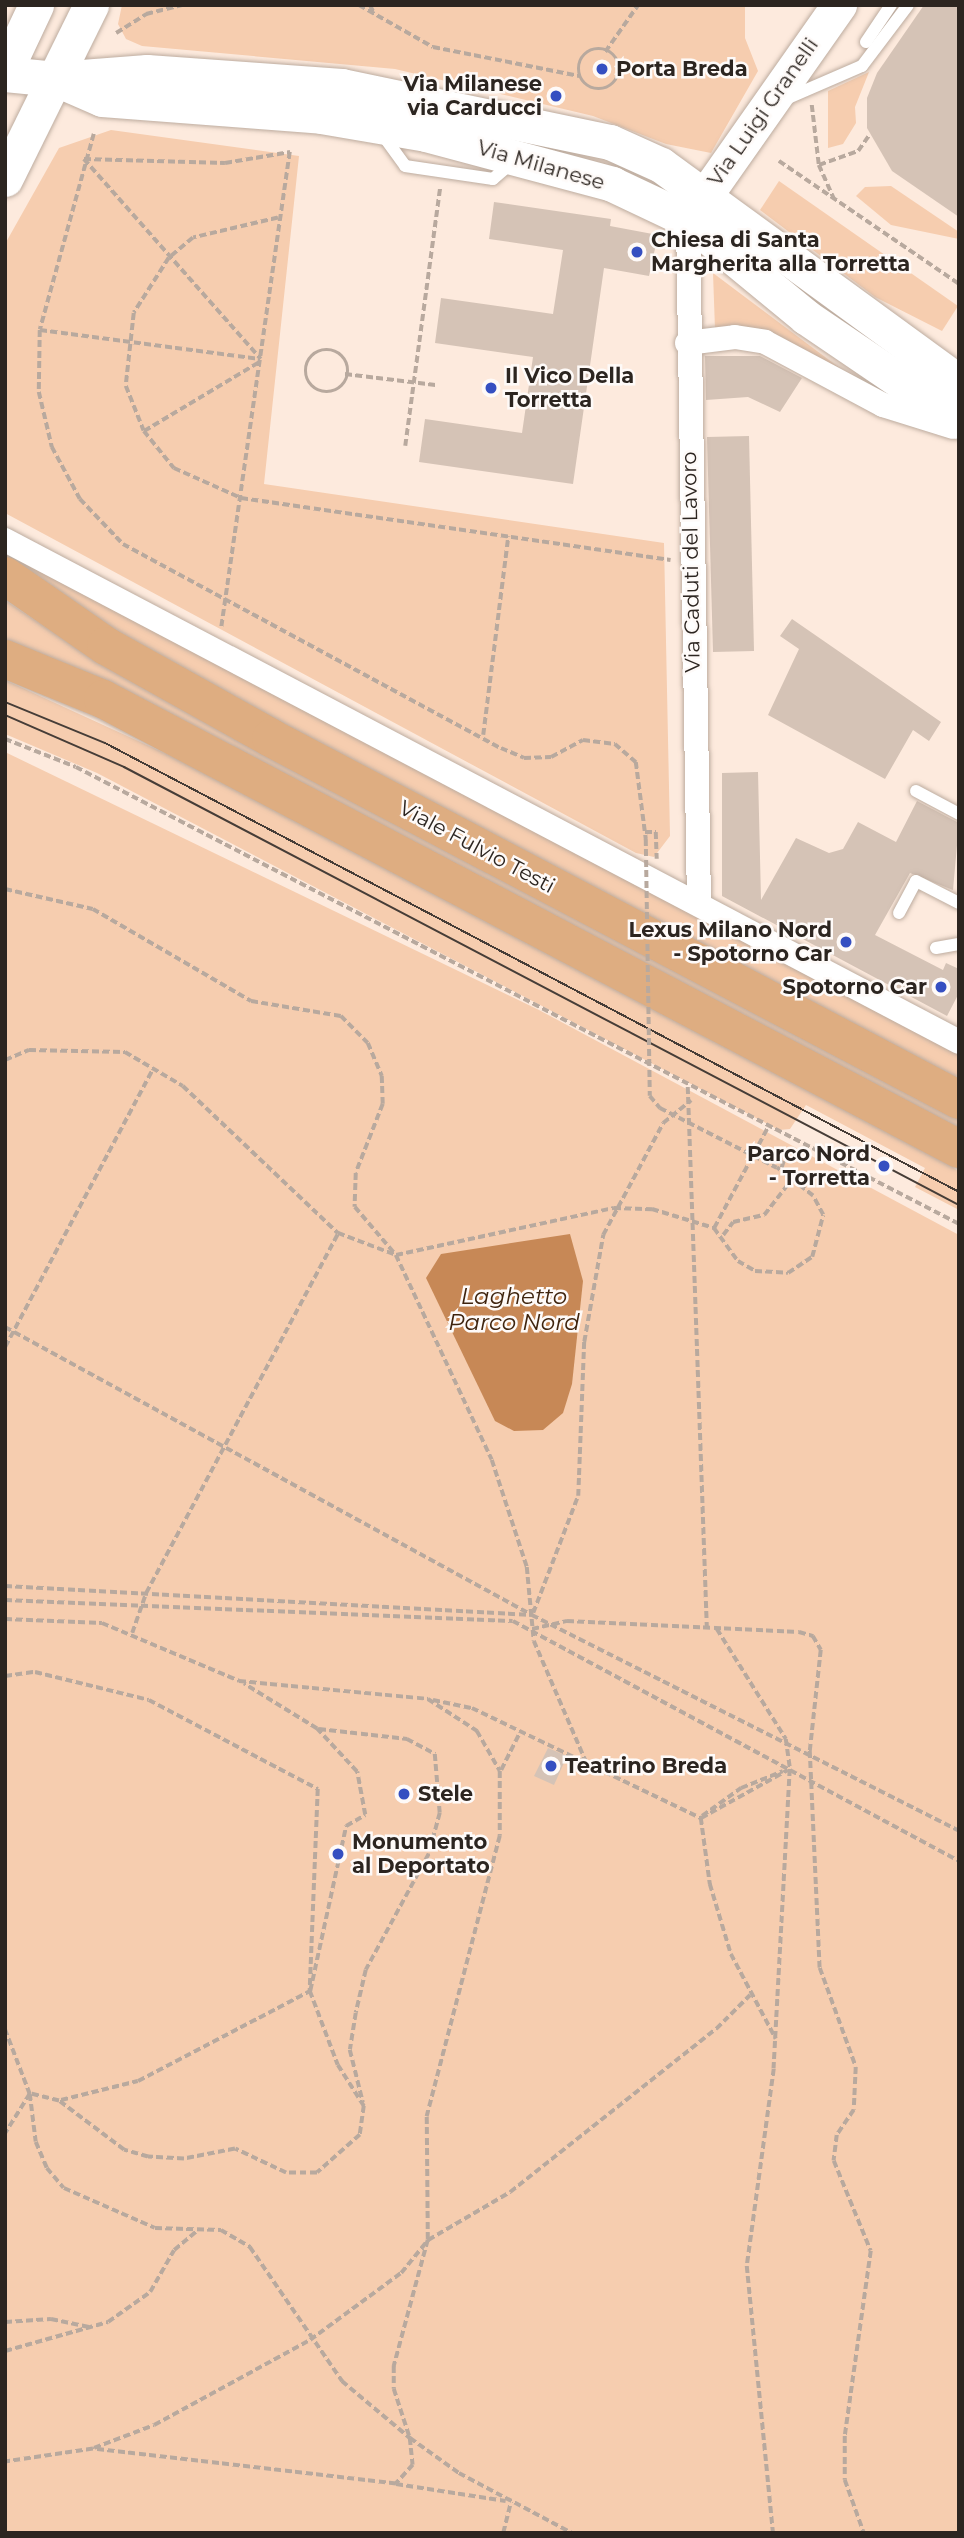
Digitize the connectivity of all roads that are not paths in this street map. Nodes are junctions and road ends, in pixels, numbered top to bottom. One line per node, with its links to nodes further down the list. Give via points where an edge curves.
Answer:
1 (36, 5): 7 (street)
2 (91, 5): 8 (street)
3 (839, 5): 9 (street, Via Luigi Granelli)
4 (891, 5): 6 (lane)
5 (908, 5): 9 (lane, via 862,66)
6 (866, 42)
7 (5, 73): 8 (street, Via Milanese)
8 (56, 79): 10 (street); 11 (street, Via Milanese, via 102,99 376,125 516,156); 11 (street, Via Milanese, via 108,70 341,86 610,142 661,164)
9 (768, 106): 11 (street, Via Luigi Granelli)
10 (5, 179)
11 (696, 207): 12 (street, Via Caduti del Lavoro); 13 (street, Via Milanese); 14 (street, Via Milanese, via 806,317)
12 (687, 343): 15 (street, via 735,337 765,342 883,405); 22 (street, Via Caduti del Lavoro)
13 (959, 382)
14 (959, 421)
15 (959, 429)
16 (5, 541): 22 (street)
17 (5, 576): 27 (main road, Viale Fulvio Testi, via 106,646 259,732)
18 (5, 659): 28 (main road, Viale Fulvio Testi, via 103,699)
19 (916, 791): 20 (lane)
20 (959, 814)
21 (958, 900): 23 (lane, via 916,881)
22 (699, 904): 26 (street)
23 (898, 913)
24 (959, 944): 25 (lane)
25 (936, 947)
26 (959, 1042)
27 (959, 1100)
28 (959, 1149)

